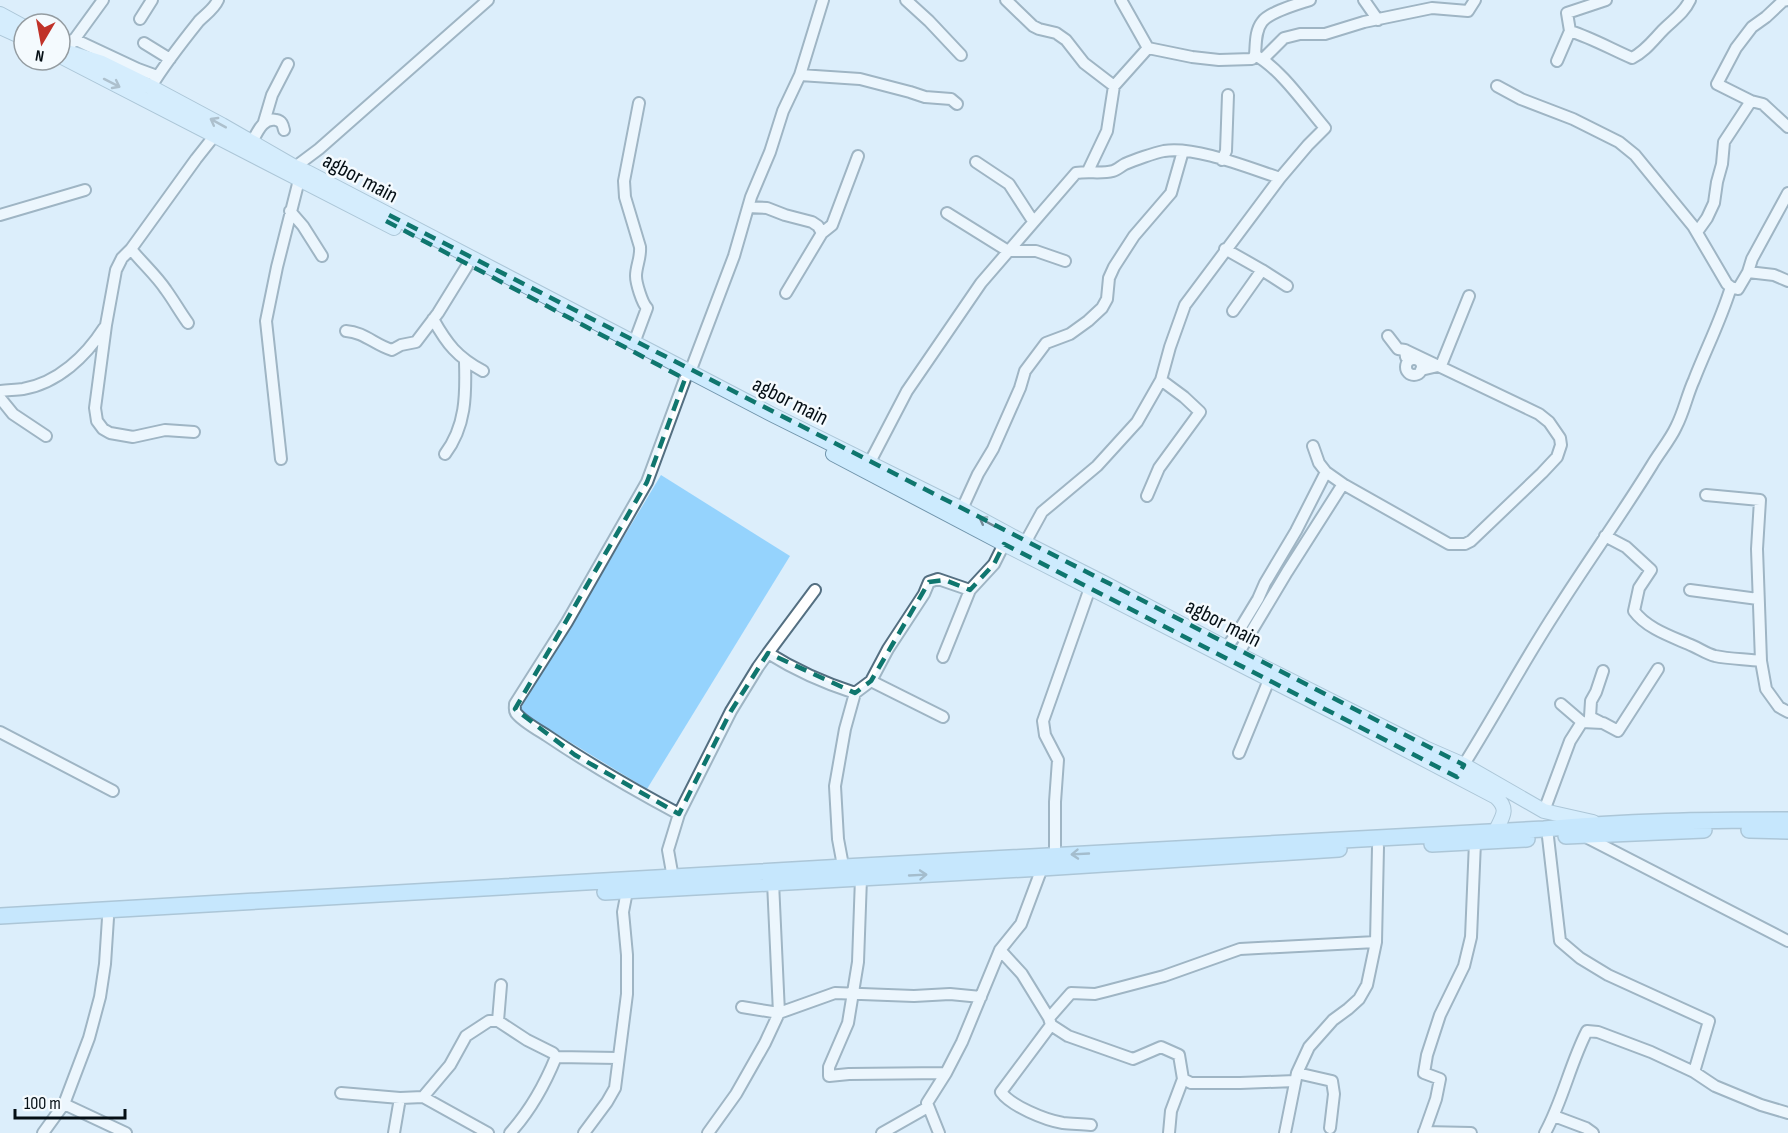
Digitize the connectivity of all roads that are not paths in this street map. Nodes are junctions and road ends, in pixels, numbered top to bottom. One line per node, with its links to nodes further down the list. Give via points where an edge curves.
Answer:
1 (102, 0): 19 (street)
2 (152, 0): 16 (street)
3 (218, 0): 26 (street)
4 (488, 0): 47 (street, via 319,149)
5 (823, 0): 29 (street)
6 (906, 0): 23 (street)
7 (1006, 0): 31 (street, via 1033,26 1066,40 1084,63)
8 (1121, 0): 21 (street)
9 (1310, 0): 25 (street, via 1263,21 1257,33)
10 (1364, 0): 17 (street)
11 (1475, 0): 15 (street, via 1468,11)
12 (1606, 0): 18 (street, via 1567,13)
13 (1690, 0): 18 (street, via 1678,18 1632,58)
14 (1788, 0): 34 (street, via 1752,27 1717,84)
15 (1430, 4): 17 (street)
16 (140, 19)
17 (1378, 20): 25 (street, via 1325,34 1284,38)
18 (1570, 31): 27 (street)
19 (74, 39): 30 (street, via 138,69)
20 (144, 43): 26 (street)
21 (1148, 48): 25 (street, via 1219,60); 31 (street)
22 (72, 55): 30 (main road, agbor main)
23 (961, 55)
24 (72, 57): 40 (main road, agbor main, one-way to 40)
25 (1259, 57): 48 (street, via 1325,128)
26 (170, 59): 30 (street)
27 (1557, 61)
28 (288, 64): 37 (street)
29 (800, 75): 36 (street, via 860,79 925,97 951,99); 51 (street)
30 (154, 81): 41 (main road, agbor main, one-way to 30)
31 (1114, 86): 46 (street, via 1107,131)
32 (1497, 86): 57 (street, via 1619,142 1635,155)
33 (1228, 95): 44 (street, via 1226,150)
34 (1751, 101): 38 (street, via 1763,105); 57 (street, via 1724,142 1714,203)
35 (639, 103): 78 (street, via 624,181 641,255 636,279 647,308)
36 (957, 104)
37 (264, 122): 39 (street, via 278,120); 41 (street)
38 (1788, 127)
39 (284, 130)
40 (215, 135): 47 (main road, agbor main); 59 (street)
41 (252, 142): 47 (main road, agbor main)
42 (1184, 151): 44 (street); 46 (street, via 1163,151 1114,171); 97 (street, via 1171,193 1134,236 1114,267 1102,308 1070,334 1046,344 1025,371 993,449)
43 (858, 156): 58 (street, via 832,225)
44 (1222, 160): 48 (street)
45 (976, 162): 56 (street, via 1009,184)
46 (1088, 171): 56 (street, via 1076,173)
47 (297, 174): 52 (street); 55 (main road, agbor main)
48 (1280, 178): 60 (street)
49 (85, 190): 54 (street)
50 (1788, 193): 66 (street)
51 (748, 207): 58 (street, via 767,208 812,222); 83 (street)
52 (290, 211): 62 (street); 91 (street, via 266,321)
53 (947, 213): 61 (street)
54 (0, 215)
55 (386, 219): 64 (main road, agbor main); 78 (main road, agbor main)
56 (1033, 221): 61 (street)
57 (1697, 232): 69 (street)
58 (822, 233): 70 (street)
59 (131, 249): 74 (street, via 166,289); 75 (street, via 116,270)
60 (1226, 249): 65 (street); 84 (street, via 1185,304)
61 (1008, 251): 63 (street, via 1036,251); 92 (street, via 981,283 907,391)
62 (322, 256)
63 (1065, 261)
64 (467, 266): 73 (street); 83 (main road, agbor main)
65 (1262, 270): 68 (street); 72 (street)
66 (1748, 272): 67 (street); 69 (street, via 1738,289)
67 (1788, 281)
68 (1287, 286)
69 (1731, 287): 98 (street, via 1676,428)
70 (786, 293)
71 (1469, 296): 81 (street)
72 (1233, 311)
73 (433, 319): 76 (street, via 416,342 392,350 362,334); 80 (street)
74 (188, 323)
75 (106, 325): 85 (street, via 84,355 55,377 25,389); 87 (street, via 95,408 103,429 133,437 165,430)
76 (346, 331)
77 (1388, 336): 79 (street, via 1398,350)
78 (634, 343): 83 (main road, agbor main)
79 (1405, 350): 81 (street); 81 (street, via 1407,363 1417,360 1421,370)
80 (465, 362): 82 (street); 90 (street, via 462,419)
81 (1438, 366): 94 (street, via 1545,418 1560,438 1557,457 1465,544 1449,544)
82 (483, 371)
83 (688, 376): 92 (main road, agbor main); 100 (main road, agbor main); 126 (street, via 647,482 515,704 516,713 575,755)
84 (1161, 380): 96 (street, via 1200,412 1159,468); 99 (street, via 1137,422 1097,466 1042,512)
85 (0, 392)
86 (0, 398): 88 (street, via 13,414)
87 (194, 432)
88 (46, 436)
89 (1313, 446): 93 (street, via 1318,463)
90 (445, 454)
91 (281, 459)
92 (870, 462): 97 (main road, agbor main)
93 (1326, 472): 94 (street); 106 (street, via 1238,633)
94 (1343, 484): 106 (street)
95 (1706, 495): 105 (street, via 1760,500)
96 (1147, 496)
97 (962, 509): 99 (main road, agbor main, one-way to 97)
98 (1605, 536): 109 (street, via 1626,547 1651,570 1635,600 1634,610 1639,617 1714,656); 122 (street)
99 (1025, 543): 106 (main road, agbor main)
100 (1004, 544): 101 (main road, agbor main); 103 (street, via 994,564)
101 (1090, 588): 112 (main road, agbor main); 135 (street, via 1043,721 1045,735 1058,760)
102 (814, 590): 107 (street)
103 (970, 590): 108 (street); 113 (street, via 945,580 929,582)
104 (1690, 590): 105 (street)
105 (1758, 599): 109 (street)
106 (1232, 651): 122 (main road, agbor main, via 1425,748)
107 (768, 653): 114 (street, via 788,666); 126 (street, via 731,711)
108 (943, 657)
109 (1761, 661): 116 (street, via 1766,689 1779,707)
110 (1658, 669): 119 (street, via 1618,731)
111 (1603, 670): 119 (street, via 1591,701 1590,717)
112 (1269, 680): 121 (street); 122 (main road, agbor main)
113 (871, 681): 114 (street); 117 (street)
114 (855, 693): 137 (street, via 835,786)
115 (1561, 704): 118 (street)
116 (1788, 712)
117 (943, 717)
118 (1582, 722): 119 (street); 125 (street, via 1570,741)
119 (1603, 723)
120 (0, 732): 123 (street)
121 (1239, 753)
122 (1460, 771): 124 (main road, agbor main)
123 (113, 791)
124 (1500, 793): 125 (main road, agbor main); 129 (main road, via 1504,811)
125 (1544, 811): 128 (main road, agbor main)
126 (680, 814): 138 (street, via 668,850)
127 (1788, 820): 128 (highway)
128 (1598, 823): 129 (highway)
129 (1496, 830): 135 (highway, one-way to 135)
130 (1788, 831): 131 (highway)
131 (1583, 835): 132 (highway); 145 (street)
132 (1548, 837): 133 (highway); 157 (street, via 1560,941 1608,975 1709,1021)
133 (1475, 843): 134 (highway); 170 (street, via 1471,938 1464,966 1440,1015 1427,1055 1424,1073 1440,1079)
134 (1378, 847): 136 (highway); 146 (street)
135 (1055, 855): 137 (highway)
136 (1042, 868): 139 (highway, one-way to 136); 147 (street, via 1021,924)
137 (844, 873): 138 (highway); 139 (highway); 140 (highway)
138 (673, 878): 142 (highway)
139 (861, 878): 149 (street, via 858,962)
140 (773, 882): 141 (highway); 152 (street)
141 (627, 891): 143 (highway); 156 (street, via 623,912 627,994)
142 (0, 916)
143 (108, 918): 144 (highway); 164 (street, via 100,997)
144 (0, 925)
145 (1788, 941)
146 (1376, 942): 154 (street, via 1240,949 1107,991 1071,993); 159 (street, via 1367,985 1359,999 1309,1047)
147 (1000, 950): 150 (street); 154 (street, via 1022,974)
148 (501, 985): 153 (street)
149 (852, 994): 150 (street); 152 (street, via 835,993); 158 (street, via 848,1023 829,1067 829,1076)
150 (981, 997): 158 (street)
151 (742, 1007): 152 (street)
152 (779, 1013): 177 (street, via 736,1094)
153 (498, 1021): 155 (street); 162 (street, via 489,1021 466,1036 450,1065)
154 (1050, 1022): 160 (street, via 1068,1036 1133,1059 1161,1047 1179,1055); 168 (street, via 1001,1092 1006,1099 1037,1115 1062,1123)
155 (556, 1057): 156 (street); 175 (street, via 524,1118)
156 (618, 1058): 176 (street, via 615,1088)
157 (1694, 1072): 166 (street, via 1715,1086); 167 (street, via 1651,1052 1587,1031)
158 (946, 1073): 165 (street)
159 (1296, 1077): 160 (street, via 1240,1083 1191,1083); 169 (street, via 1332,1081); 181 (street)
160 (1183, 1079): 180 (street, via 1171,1111)
161 (341, 1093): 163 (street)
162 (423, 1097): 163 (street); 174 (street)
163 (400, 1098): 173 (street)
164 (64, 1104): 171 (street); 172 (street)
165 (928, 1107): 178 (street); 179 (street)
166 (1788, 1113)
167 (1554, 1116): 183 (street); 184 (street)
168 (1092, 1125)
169 (1330, 1128)
170 (1424, 1132): 182 (street)
171 (43, 1133)
172 (126, 1133)
173 (393, 1133)
174 (488, 1133)
175 (510, 1133)
176 (584, 1133)
177 (708, 1133)
178 (882, 1133)
179 (939, 1133)
180 (1169, 1133)
181 (1285, 1133)
182 (1471, 1133)
183 (1545, 1133)
184 (1593, 1133)

